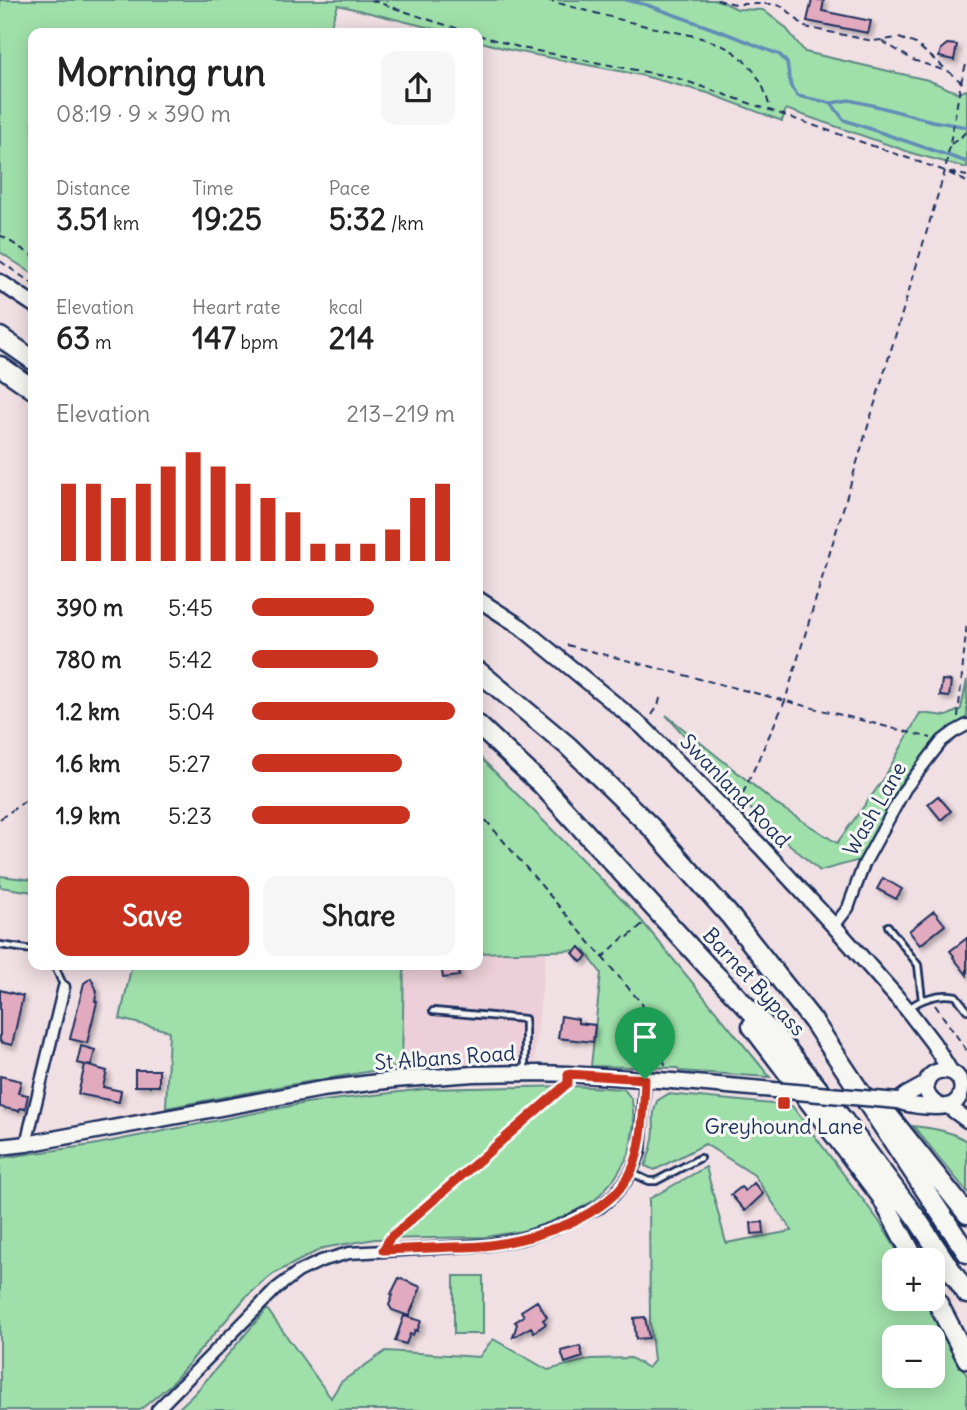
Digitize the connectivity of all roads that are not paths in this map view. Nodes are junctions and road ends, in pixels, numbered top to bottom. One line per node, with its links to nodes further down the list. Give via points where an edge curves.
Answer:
1 (0, 282): 2 (street)
2 (28, 301)
3 (0, 337): 4 (highway)
4 (28, 357)
5 (0, 366): 6 (highway)
6 (28, 386)
7 (483, 602): 11 (street, Swanland Road, via 521,627 643,727)
8 (483, 675): 22 (highway, Barnet Bypass, via 568,746 652,828)
9 (967, 725): 11 (street, Wash Lane, via 942,741 905,789 864,864 848,908)
10 (483, 730): 15 (highway, Barnet Bypass, via 542,785)
11 (834, 926): 19 (street, Swanland Road)
12 (888, 926): 18 (lane, via 918,965)
13 (0, 945): 14 (lane)
14 (28, 949)
15 (708, 967): 36 (highway, via 880,1196); 38 (highway, Barnet Bypass, via 780,1041 836,1111)
16 (57, 970): 17 (lane)
17 (64, 987): 31 (street)
18 (922, 1000): 19 (lane); 20 (lane, via 956,996)
19 (907, 1009): 23 (street, Swanland Road, via 933,1043)
20 (967, 1010)
21 (433, 1011): 24 (lane, via 525,1019)
22 (814, 1021): 35 (highway); 37 (highway, Barnet Bypass)
23 (943, 1072): 26 (street); 27 (street, via 955,1074)
24 (525, 1074): 25 (street, St Albans Road); 31 (street, St Albans Road, via 473,1074 323,1089)
25 (645, 1079): 28 (street, St Albans Road, bridge); 34 (street, via 639,1152)
26 (926, 1084): 28 (street); 29 (street, via 930,1100)
27 (964, 1085): 29 (street, via 961,1095)
28 (898, 1101): 29 (street, St Albans Road)
29 (945, 1106): 30 (street)
30 (967, 1120)
31 (26, 1144): 32 (street, St Albans Road)
32 (0, 1147)
33 (700, 1158): 34 (lane, via 656,1181)
34 (631, 1173): 41 (street, via 600,1207 520,1239 349,1253 298,1272)
35 (967, 1214)
36 (908, 1248)
37 (967, 1253)
38 (967, 1294)
39 (942, 1311): 40 (highway)
40 (967, 1359)
41 (157, 1410)

